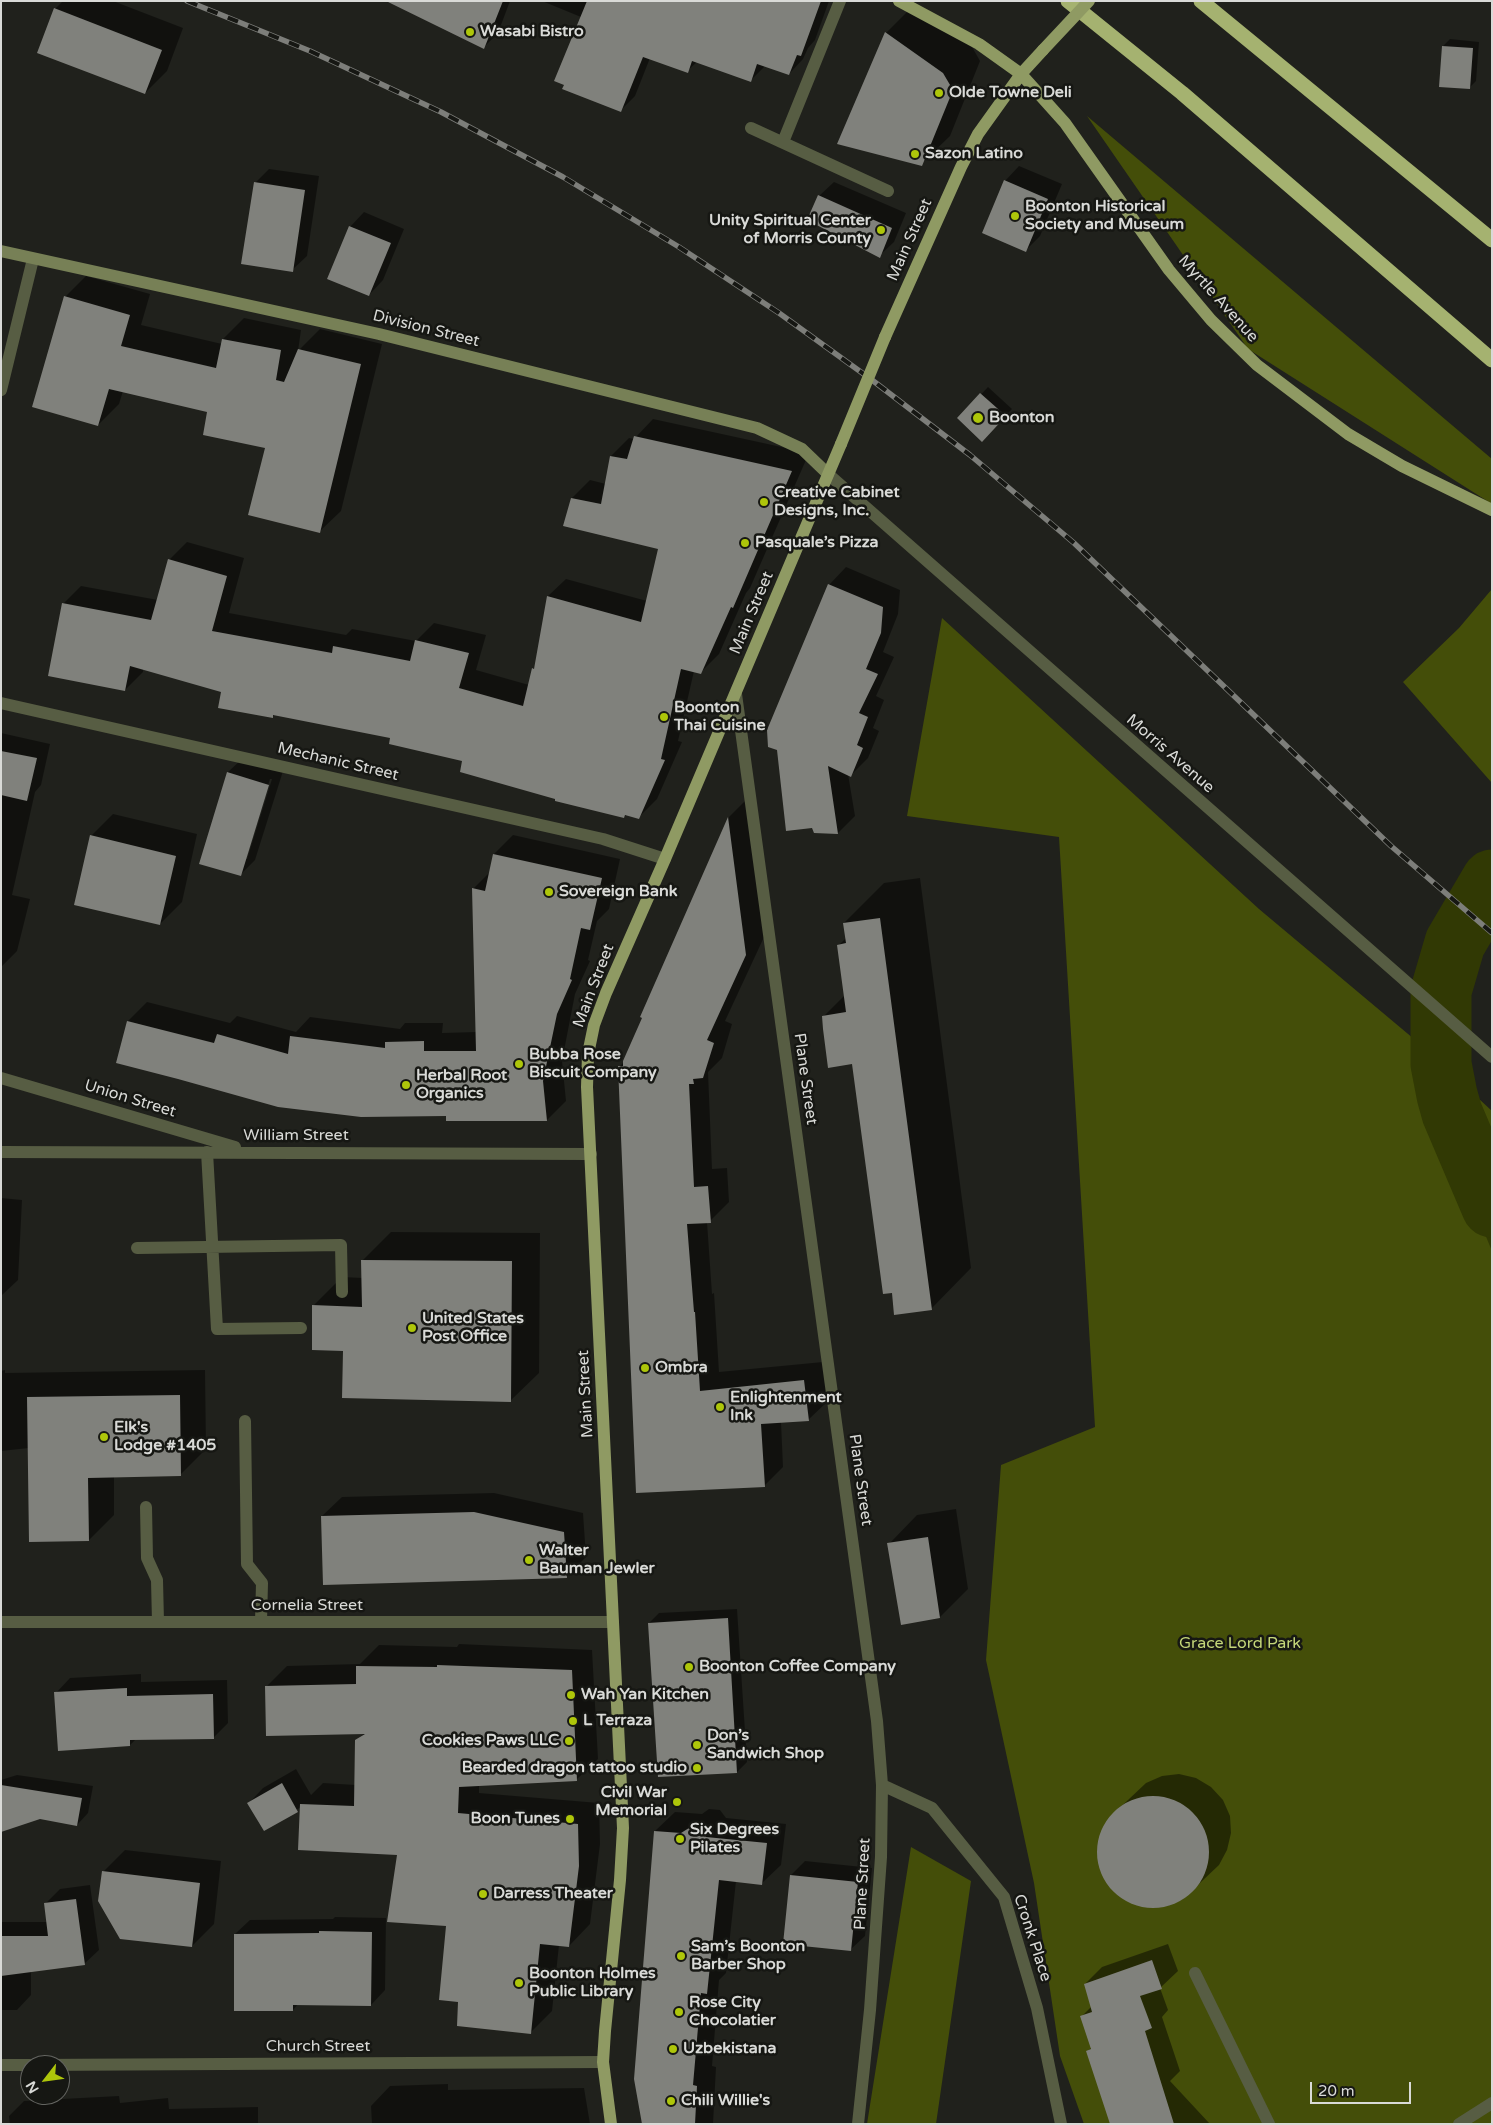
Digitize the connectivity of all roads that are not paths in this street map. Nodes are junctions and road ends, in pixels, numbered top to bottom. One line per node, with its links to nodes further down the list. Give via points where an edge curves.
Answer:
1 (840, 1): 8 (street)
2 (900, 1): 6 (main road, Myrtle Avenue, via 979,44)
3 (1068, 1): 13 (highway, via 1189,100)
4 (1089, 1): 6 (main road, Main Street, bridge)
5 (1202, 1): 10 (highway)
6 (1021, 74): 15 (main road, Main Street, bridge, via 978,134 961,167); 16 (main road, Myrtle Avenue, via 1065,123 1169,270 1211,320 1257,365 1348,434 1402,466)
7 (751, 128): 8 (street)
8 (783, 142): 9 (street)
9 (888, 191)
10 (1492, 240)
11 (1, 251): 12 (street, Division Street)
12 (33, 259): 14 (street); 15 (street, Division Street, via 378,334 757,428 802,449)
13 (1492, 360)
14 (1, 390)
15 (828, 474): 17 (main road, Main Street); 20 (street, Morris Avenue)
16 (1492, 510)
17 (736, 694): 19 (main road, Main Street); 36 (street, Plane Street, via 869,1658)
18 (1, 703): 19 (street, Mechanic Street, via 603,839)
19 (666, 859): 25 (main road, Main Street, via 594,1025 588,1054 587,1088)
20 (1492, 1057)
21 (1, 1078): 24 (street, Union Street)
22 (1, 1152): 23 (street, William Street)
23 (207, 1152): 24 (street, William Street); 26 (street)
24 (249, 1152): 25 (street, William Street)
25 (591, 1154): 35 (main road, Main Street)
26 (212, 1246): 27 (street); 28 (street, via 342,1244); 29 (street, via 217,1329)
27 (137, 1248)
28 (342, 1292)
29 (301, 1328)
30 (245, 1422): 34 (street, via 247,1564 262,1583)
31 (146, 1507): 33 (street, via 147,1558 157,1580)
32 (1, 1622): 33 (street, Cornelia Street)
33 (158, 1622): 34 (street, Cornelia Street)
34 (261, 1622): 35 (street, Cornelia Street)
35 (613, 1622): 38 (main road, Main Street, via 623,1828)
36 (882, 1786): 44 (street, Plane Street, via 877,1933); 45 (street, Cronk Place, via 932,1808 1004,1897 1037,2008)
37 (1195, 1973): 46 (street)
38 (603, 2062): 41 (street, Church Street); 43 (main road, Main Street)
39 (1, 2065): 40 (street, Church Street)
40 (20, 2065)
41 (70, 2065)
42 (1492, 2103): 47 (street)
43 (611, 2124)
44 (858, 2124)
45 (1061, 2124)
46 (1269, 2124)
47 (1459, 2124)

